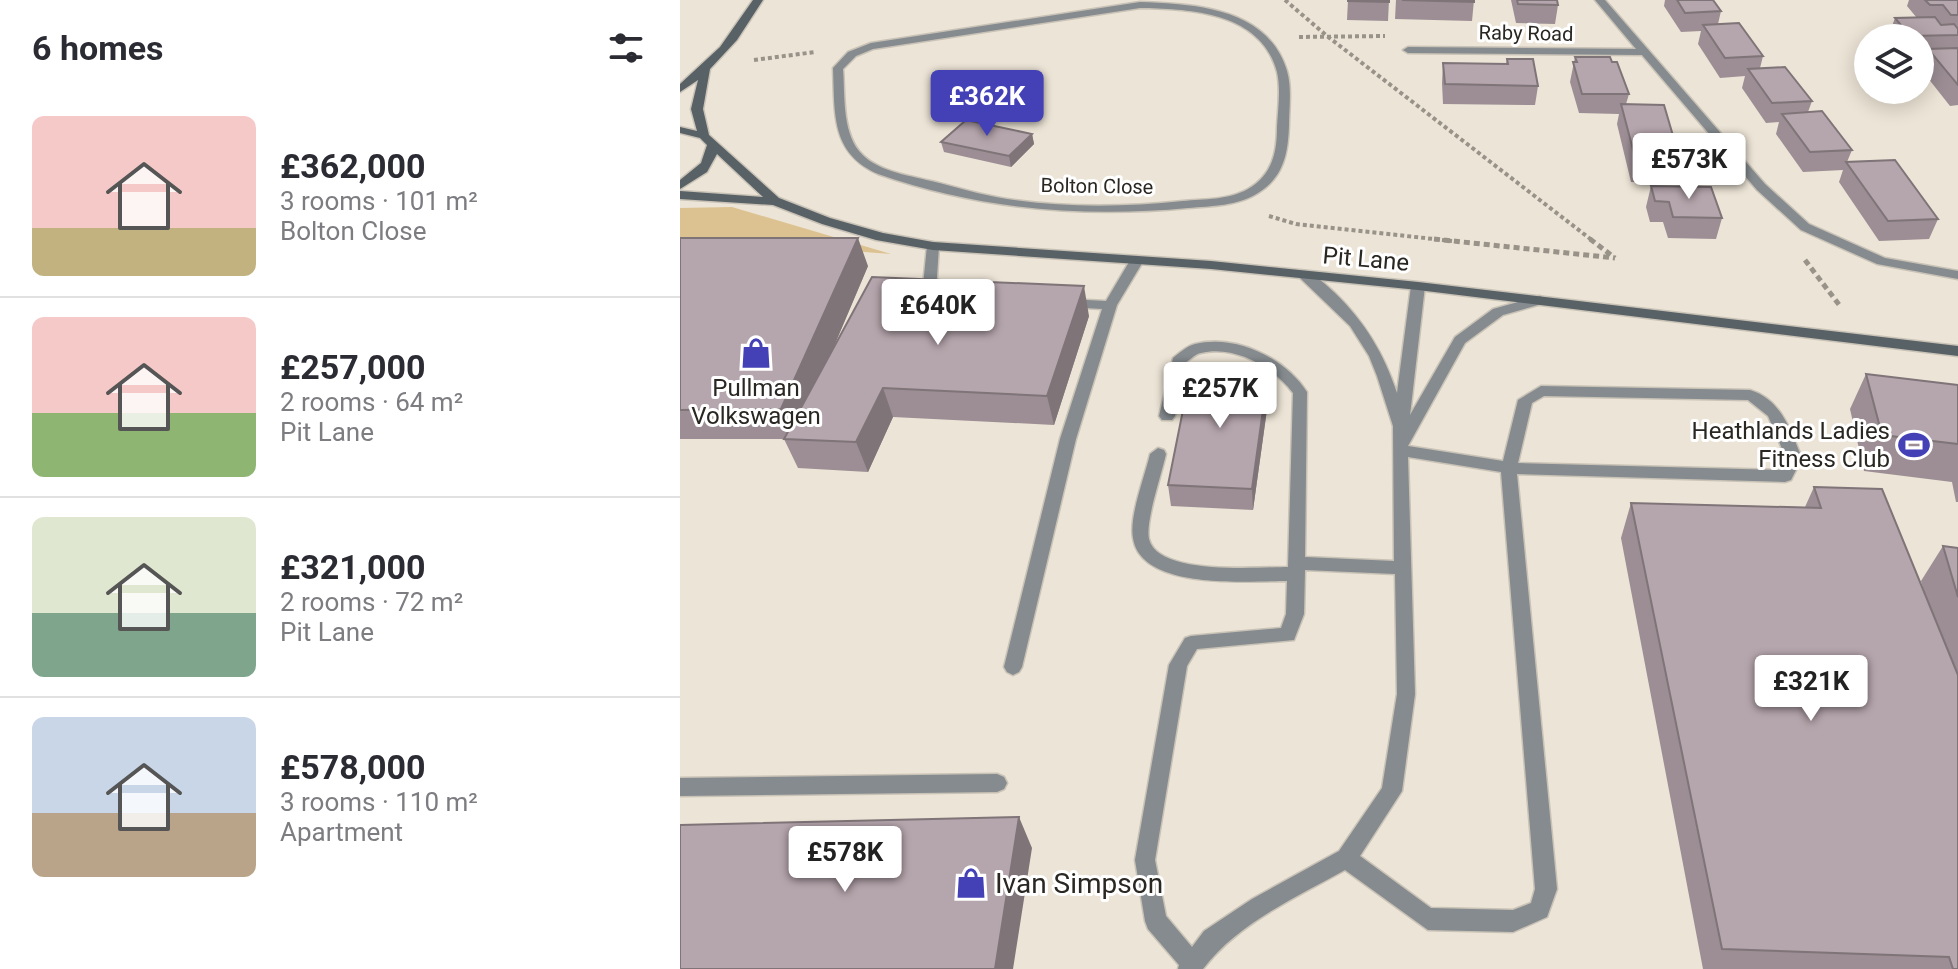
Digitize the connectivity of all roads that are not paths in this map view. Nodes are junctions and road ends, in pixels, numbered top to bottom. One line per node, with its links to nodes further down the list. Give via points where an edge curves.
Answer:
1 (758, 0): 6 (street, via 733,41)
2 (1600, 0): 5 (street, Raby Road)
3 (1139, 2): 3 (street, Bolton Close, via 1202,7 1231,16 1276,54 1283,73 1283,156 1267,181 1249,194 1162,207 1014,204 864,163 845,142 838,68 852,54 871,46)
4 (1408, 50): 5 (street, Raby Road)
5 (1643, 52): 16 (street, Raby Road, via 1761,187 1805,227 1882,261)
6 (706, 70): 7 (street); 9 (street, via 697,109)
7 (680, 89)
8 (680, 130): 9 (street)
9 (708, 140): 10 (street, via 708,164); 12 (street, Pit Lane)
10 (680, 185)
11 (680, 195): 12 (street, Pit Lane)
12 (775, 201): 13 (street, Pit Lane, via 881,237)
13 (933, 246): 14 (street, Pit Lane); 18 (street, via 929,295)
14 (1137, 260): 15 (street, Pit Lane); 21 (street)
15 (1305, 275): 17 (street, Pit Lane); 24 (street, via 1355,318 1383,368)
16 (1958, 275)
17 (1418, 286): 19 (street, Pit Lane); 24 (street)
18 (944, 295)
19 (1540, 300): 22 (street, Pit Lane); 24 (street, via 1498,312 1460,340)
20 (1049, 302): 21 (street)
21 (1110, 305): 29 (street, via 1068,439)
22 (1958, 351)
23 (1167, 416): 28 (street, via 1178,361 1196,348 1253,354 1287,375 1300,392)
24 (1400, 442): 26 (street); 27 (street)
25 (1158, 454): 28 (street, via 1140,538 1150,557 1171,569 1192,572)
26 (1509, 468): 26 (street, via 1525,400 1541,391 1750,395 1771,406 1794,458 1785,476); 32 (street, via 1546,889 1539,910 1513,921 1428,919)
27 (1403, 568): 28 (street); 32 (street, via 1406,694 1392,791)
28 (1296, 569): 33 (street, via 1295,614 1288,635 1219,636 1191,643 1178,665 1145,860 1156,921)
29 (1013, 667)
30 (997, 783): 31 (street)
31 (680, 787)
32 (1346, 858): 33 (street, via 1212,939)
33 (1191, 966)

